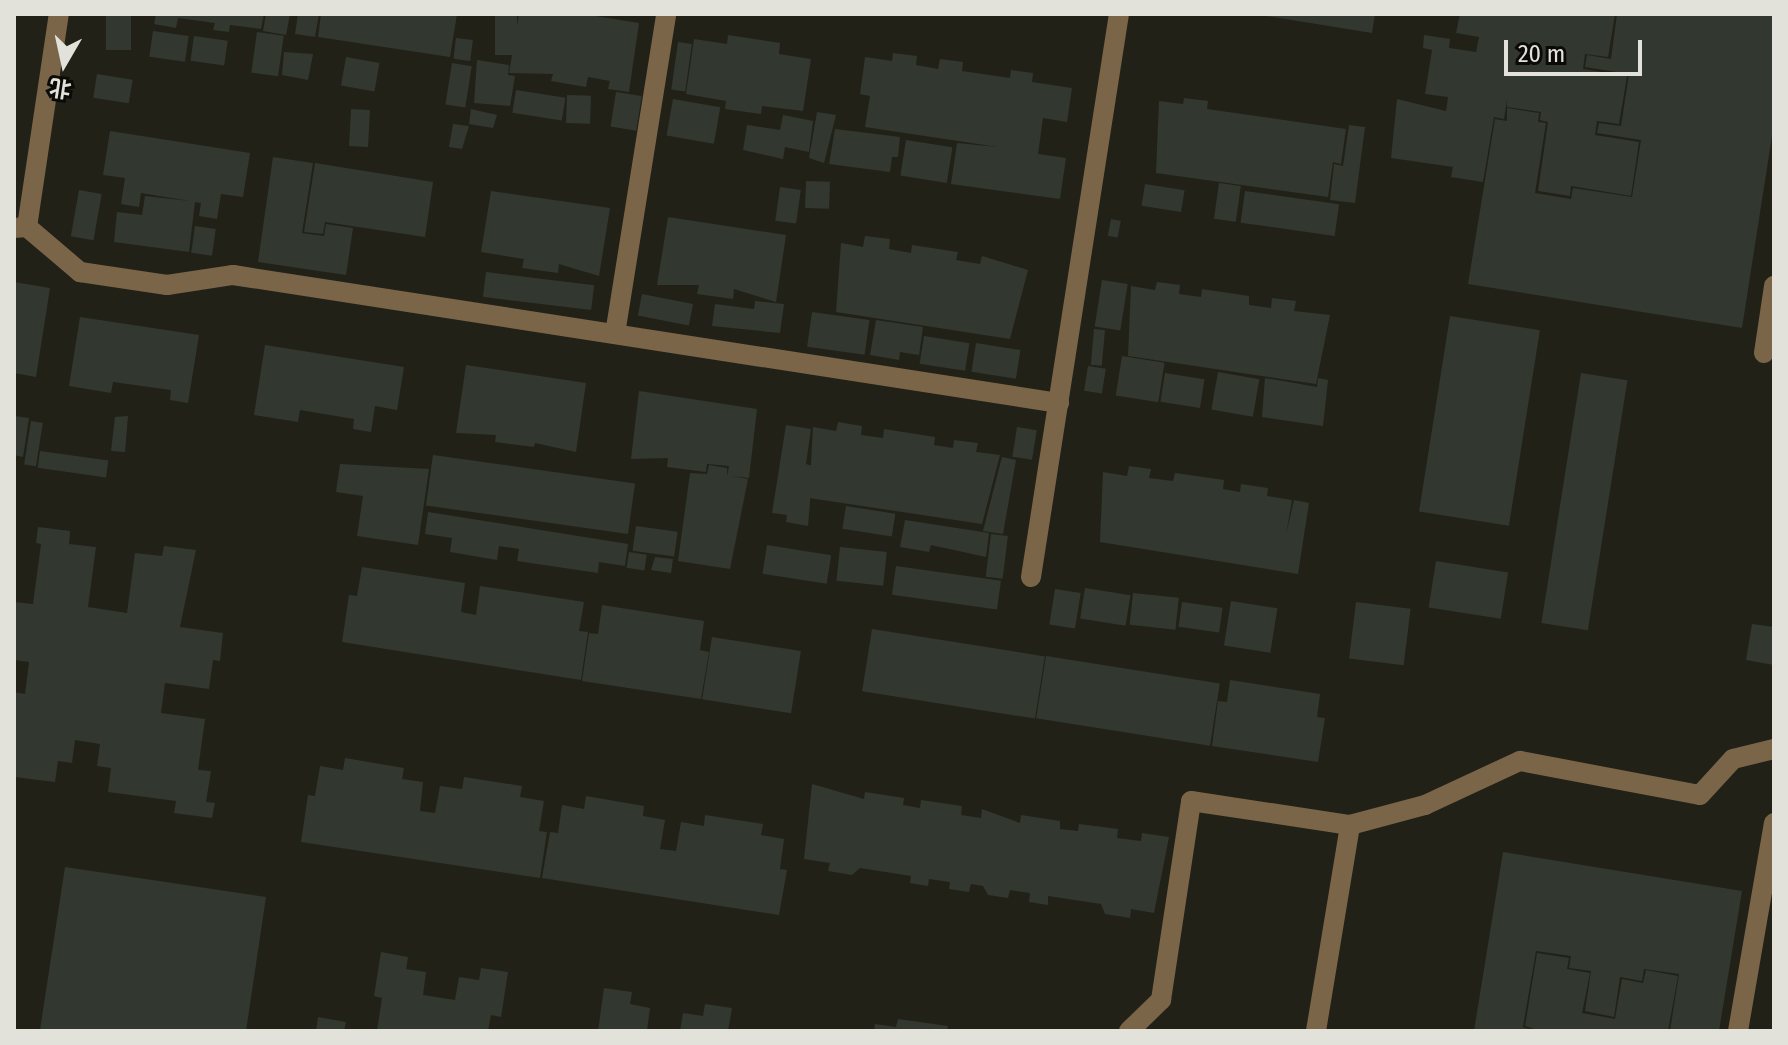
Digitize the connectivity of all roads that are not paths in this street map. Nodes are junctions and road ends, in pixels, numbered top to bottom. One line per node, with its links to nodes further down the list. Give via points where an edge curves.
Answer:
1 (59, 14): 4 (street)
2 (666, 14): 6 (street)
3 (1119, 14): 8 (street)
4 (21, 227): 6 (street, via 80,272 167,285 233,275)
5 (1774, 286): 7 (street)
6 (615, 334): 8 (street)
7 (1764, 353)
8 (1059, 403): 9 (street)
9 (1031, 577)
10 (1774, 749): 12 (street, via 1733,759 1700,795 1520,761 1425,805)
11 (1774, 823): 15 (street)
12 (1350, 825): 13 (street, via 1191,801 1161,1000); 14 (street)
13 (1129, 1031)
14 (1316, 1031)
15 (1738, 1031)

